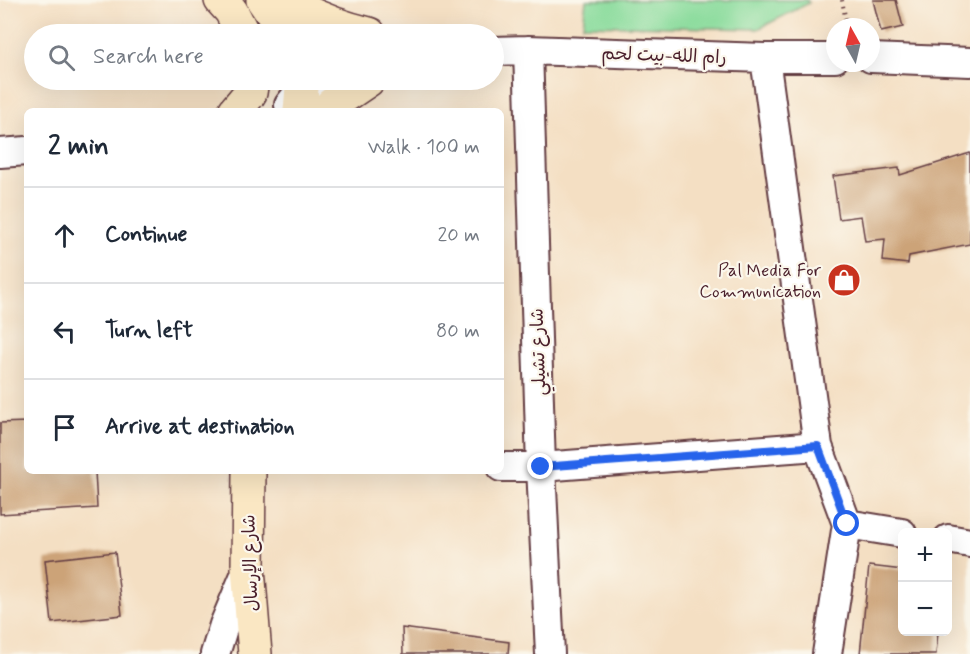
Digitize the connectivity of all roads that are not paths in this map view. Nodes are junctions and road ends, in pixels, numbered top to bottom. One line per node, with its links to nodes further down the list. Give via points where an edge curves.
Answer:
1 (221, 0): 4 (main road)
2 (263, 0): 5 (main road)
3 (284, 0): 6 (main road)
4 (238, 24)
5 (280, 24)
6 (333, 24)
7 (528, 50): 8 (street, رام الله-بيت لحم); 9 (street, رام الله-بيت لحم); 25 (street, شارع تشيلي)
8 (504, 51)
9 (765, 58): 10 (street, رام الله-بيت لحم); 23 (street)
10 (826, 58)
11 (880, 58): 12 (street)
12 (970, 62)
13 (250, 90): 18 (main road)
14 (264, 90): 19 (main road)
15 (313, 90): 17 (street)
16 (353, 90): 20 (main road)
17 (297, 97)
18 (238, 108)
19 (265, 108)
20 (329, 108)
21 (24, 151): 22 (street)
22 (0, 153)
23 (818, 446): 25 (street); 27 (street)
24 (504, 467): 25 (street)
25 (541, 467): 34 (street, شارع تشيلي)
26 (249, 474): 31 (main road, شارع الإرسال)
27 (847, 524): 28 (street); 35 (street)
28 (898, 532)
29 (952, 540): 30 (street)
30 (970, 543)
31 (249, 568): 32 (street); 33 (main road, شارع الإرسال)
32 (215, 654)
33 (255, 654)
34 (550, 654)
35 (827, 654)

